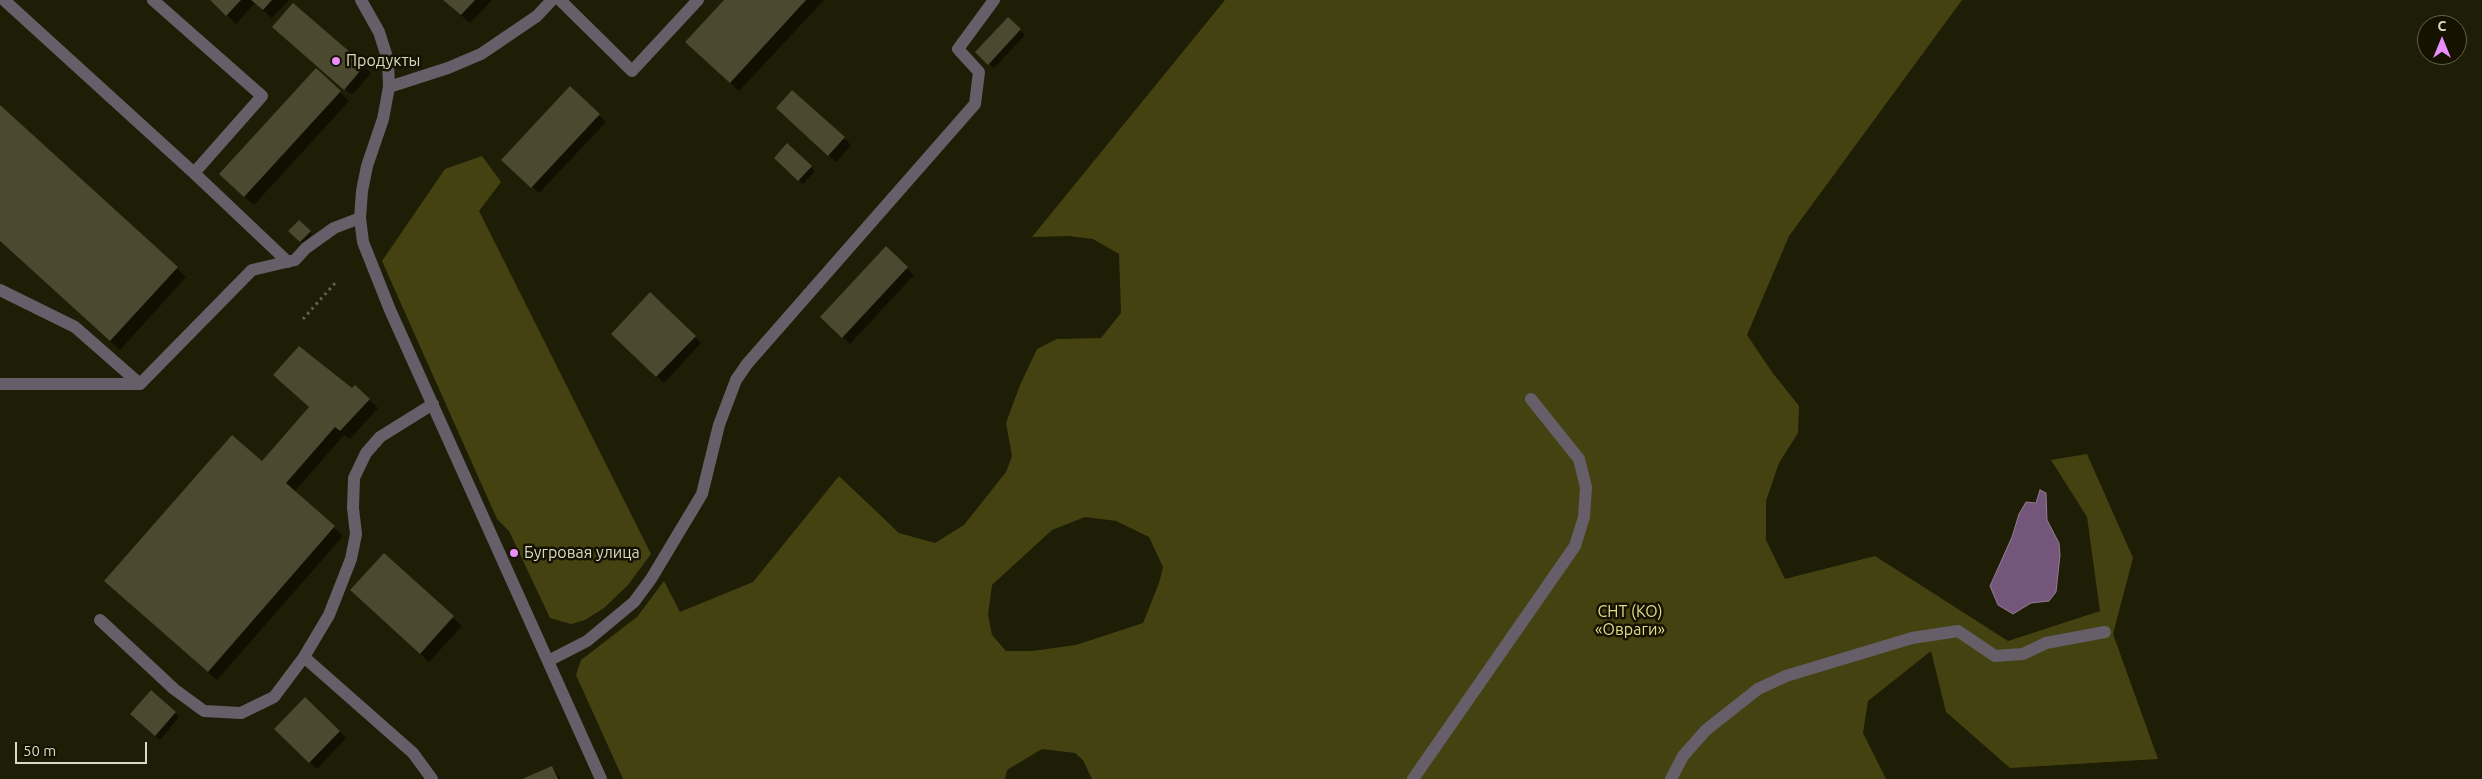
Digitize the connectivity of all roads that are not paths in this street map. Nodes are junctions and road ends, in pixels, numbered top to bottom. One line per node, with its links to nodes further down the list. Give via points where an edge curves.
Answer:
1 (4, 0): 9 (street)
2 (153, 0): 9 (street, via 262,96)
3 (361, 0): 8 (street, via 382,41 388,60)
4 (552, 0): 8 (street, via 538,16 481,54)
5 (560, 0): 6 (street, via 632,71)
6 (698, 0)
7 (994, 0): 20 (street, via 958,49 979,72 975,104 736,380 719,425 702,494 634,602 587,641)
8 (389, 87): 10 (street, via 384,119 367,166)
9 (194, 173): 11 (street)
10 (360, 218): 11 (street, via 334,228 295,260); 16 (street, via 370,265)
11 (288, 262): 14 (street, via 252,270)
12 (0, 290): 14 (street, via 75,327)
13 (0, 384): 14 (street)
14 (140, 384)
15 (1531, 399): 23 (street, via 1579,459 1586,487 1584,516 1575,546)
16 (433, 404): 19 (street, via 380,437 366,453 354,478 356,534 351,559 329,615); 20 (street)
17 (100, 620): 19 (street, via 174,689 204,710 241,713 274,697)
18 (2105, 632): 24 (street, via 2046,643 2023,654 1995,656 1958,631 1912,638 1786,676 1758,689 1706,730 1683,756)
19 (304, 657): 21 (street, via 413,753)
20 (548, 661): 22 (street)
21 (432, 779)
22 (601, 779)
23 (1413, 779)
24 (1671, 779)

